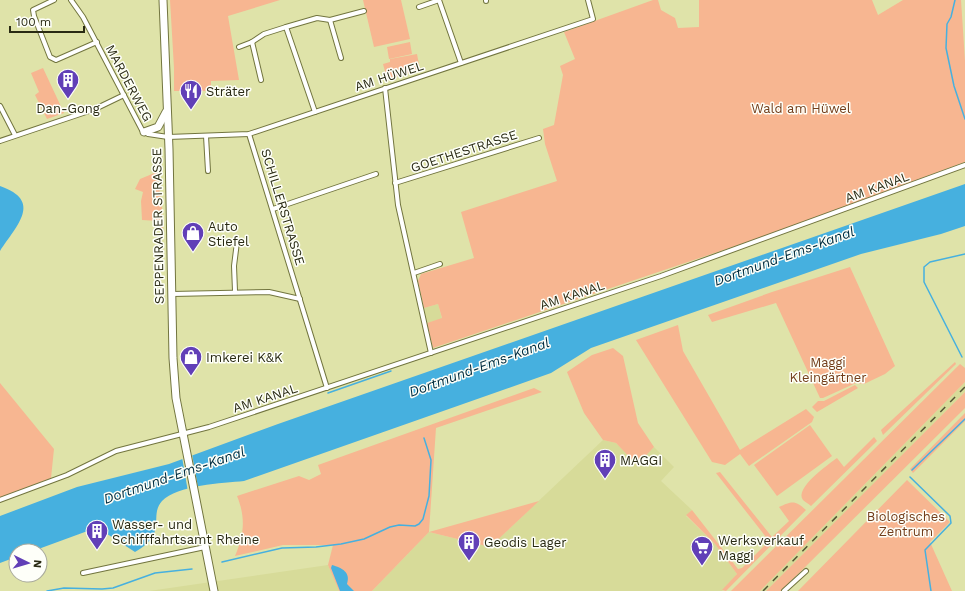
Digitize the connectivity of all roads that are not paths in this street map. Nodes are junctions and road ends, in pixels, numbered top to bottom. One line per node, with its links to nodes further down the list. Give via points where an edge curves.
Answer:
1 (54, 0): 10 (street, MARDERWEG, via 34,10 50,57 56,60)
2 (71, 0): 10 (street, MARDERWEG)
3 (163, 0): 19 (main road, SEPPENRADER STRASSE)
4 (439, 0): 6 (street); 14 (street)
5 (588, 0): 14 (street, AM HÜWEL, via 593,19)
6 (419, 7)
7 (364, 11): 8 (street)
8 (330, 20): 9 (street, via 317,18); 13 (street)
9 (286, 27): 11 (street, via 264,34); 20 (street)
10 (97, 42): 17 (street, MARDERWEG)
11 (252, 42): 12 (street); 15 (street)
12 (239, 47)
13 (341, 58)
14 (461, 63): 16 (street, AM HÜWEL)
15 (261, 80)
16 (385, 88): 20 (street, AM HÜWEL); 31 (street)
17 (124, 95): 21 (street, MARDERWEG); 23 (street, via 95,109)
18 (0, 106): 23 (street)
19 (167, 110): 21 (main road, via 158,126); 25 (main road, SEPPENRADER STRASSE)
20 (315, 112): 22 (street, AM HÜWEL)
21 (144, 132): 25 (street, MARDERWEG)
22 (249, 134): 24 (street, AM HÜWEL); 32 (street, SCHILLERSTRASSE)
23 (15, 135): 27 (street)
24 (206, 136): 25 (street, AM HÜWEL); 29 (street)
25 (168, 137): 37 (main road, SEPPENRADER STRASSE)
26 (539, 138): 31 (street, GOETHESTRASSE)
27 (0, 141)
28 (965, 165): 39 (street, AM KANAL, via 661,276)
29 (208, 171)
30 (376, 174): 32 (street)
31 (395, 183): 35 (street)
32 (273, 209): 38 (street, SCHILLERSTRASSE)
33 (237, 242): 36 (street, via 234,266)
34 (440, 264): 35 (street)
35 (414, 273): 39 (street)
36 (235, 292): 37 (street); 38 (street, via 269,292)
37 (172, 294): 41 (main road, SEPPENRADER STRASSE, via 176,398)
38 (300, 299): 40 (street)
39 (431, 353): 40 (street, AM KANAL)
40 (327, 388): 41 (street, AM KANAL)
41 (182, 434): 42 (street, AM KANAL, via 116,451 67,475); 43 (main road, SEPPENRADER STRASSE)
42 (0, 500)
43 (205, 547): 45 (street); 46 (main road)
44 (806, 571): 47 (street)
45 (83, 573)
46 (214, 591)
47 (784, 591)

